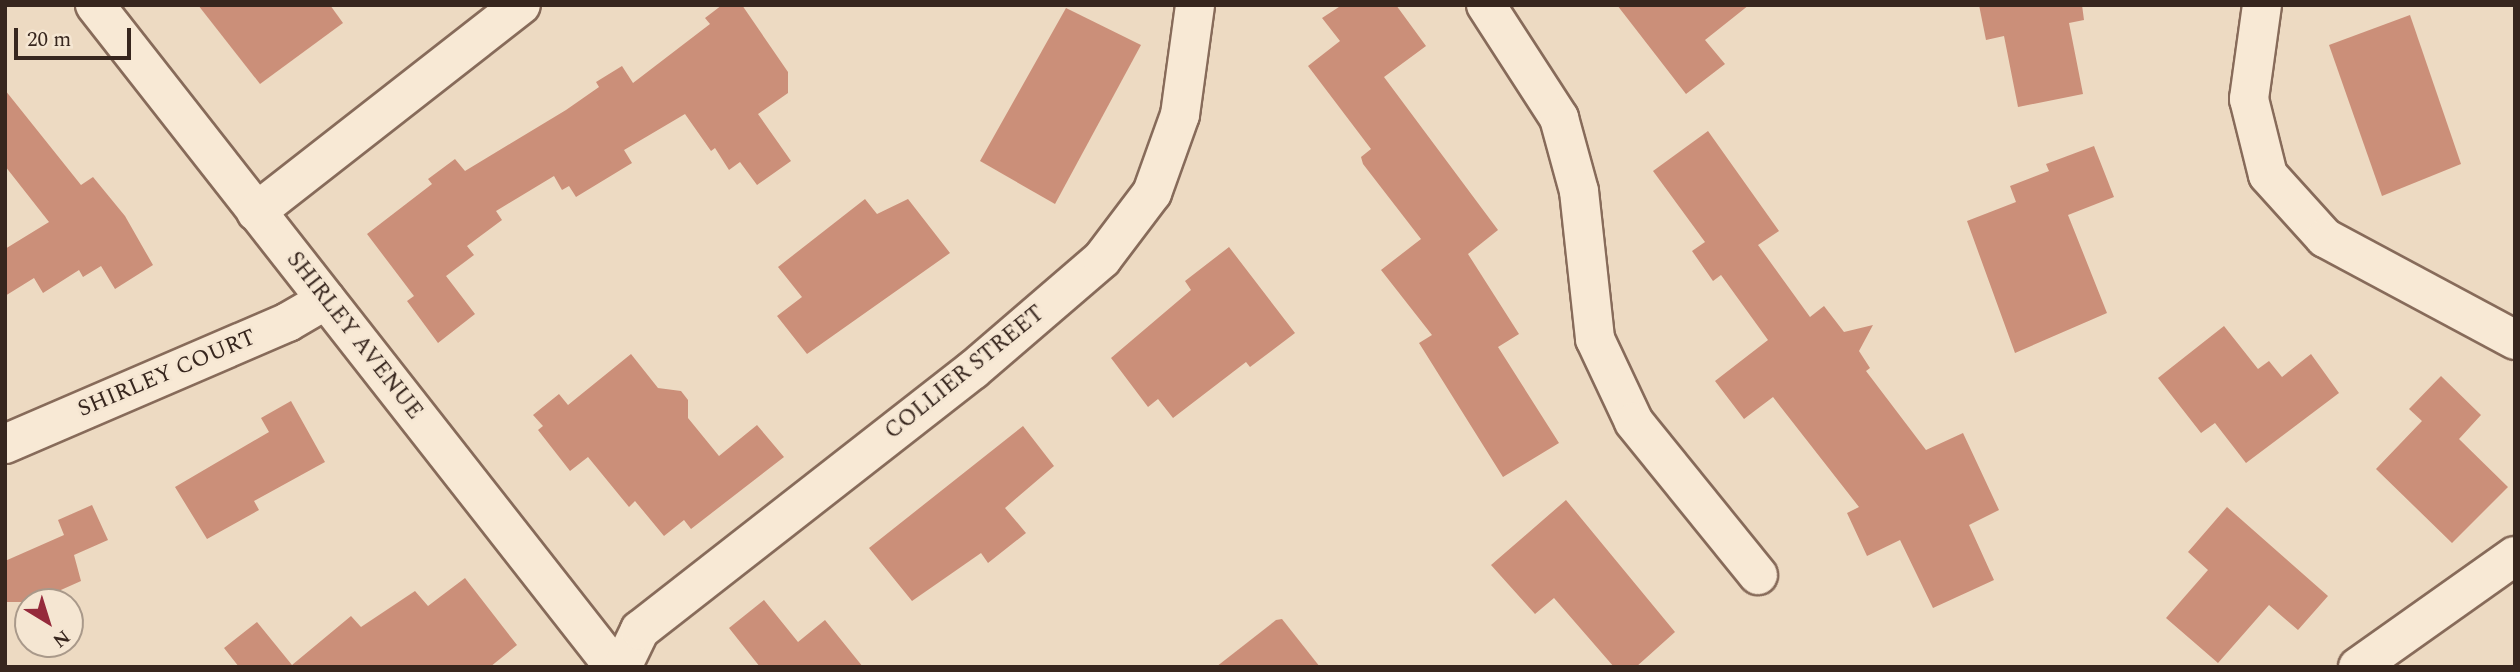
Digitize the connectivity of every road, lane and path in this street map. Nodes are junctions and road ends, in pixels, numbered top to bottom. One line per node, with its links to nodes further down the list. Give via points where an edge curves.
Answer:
1 (94, 5): 6 (street, SHIRLEY AVENUE)
2 (521, 5): 6 (street)
3 (1195, 5): 13 (street, COLLIER STREET, via 1180,115 1152,193 1102,259 973,370 640,630)
4 (1486, 5): 11 (street, via 1559,118 1579,191 1595,339 1634,422)
5 (2262, 5): 8 (street, via 2249,99 2268,175 2325,238)
6 (256, 212): 7 (street, SHIRLEY AVENUE)
7 (326, 300): 9 (street, SHIRLEY COURT, via 288,322); 12 (street, SHIRLEY AVENUE)
8 (2515, 340)
9 (5, 444)
10 (2515, 556): 14 (street)
11 (1758, 575)
12 (614, 667)
13 (622, 667)
14 (2358, 667)

